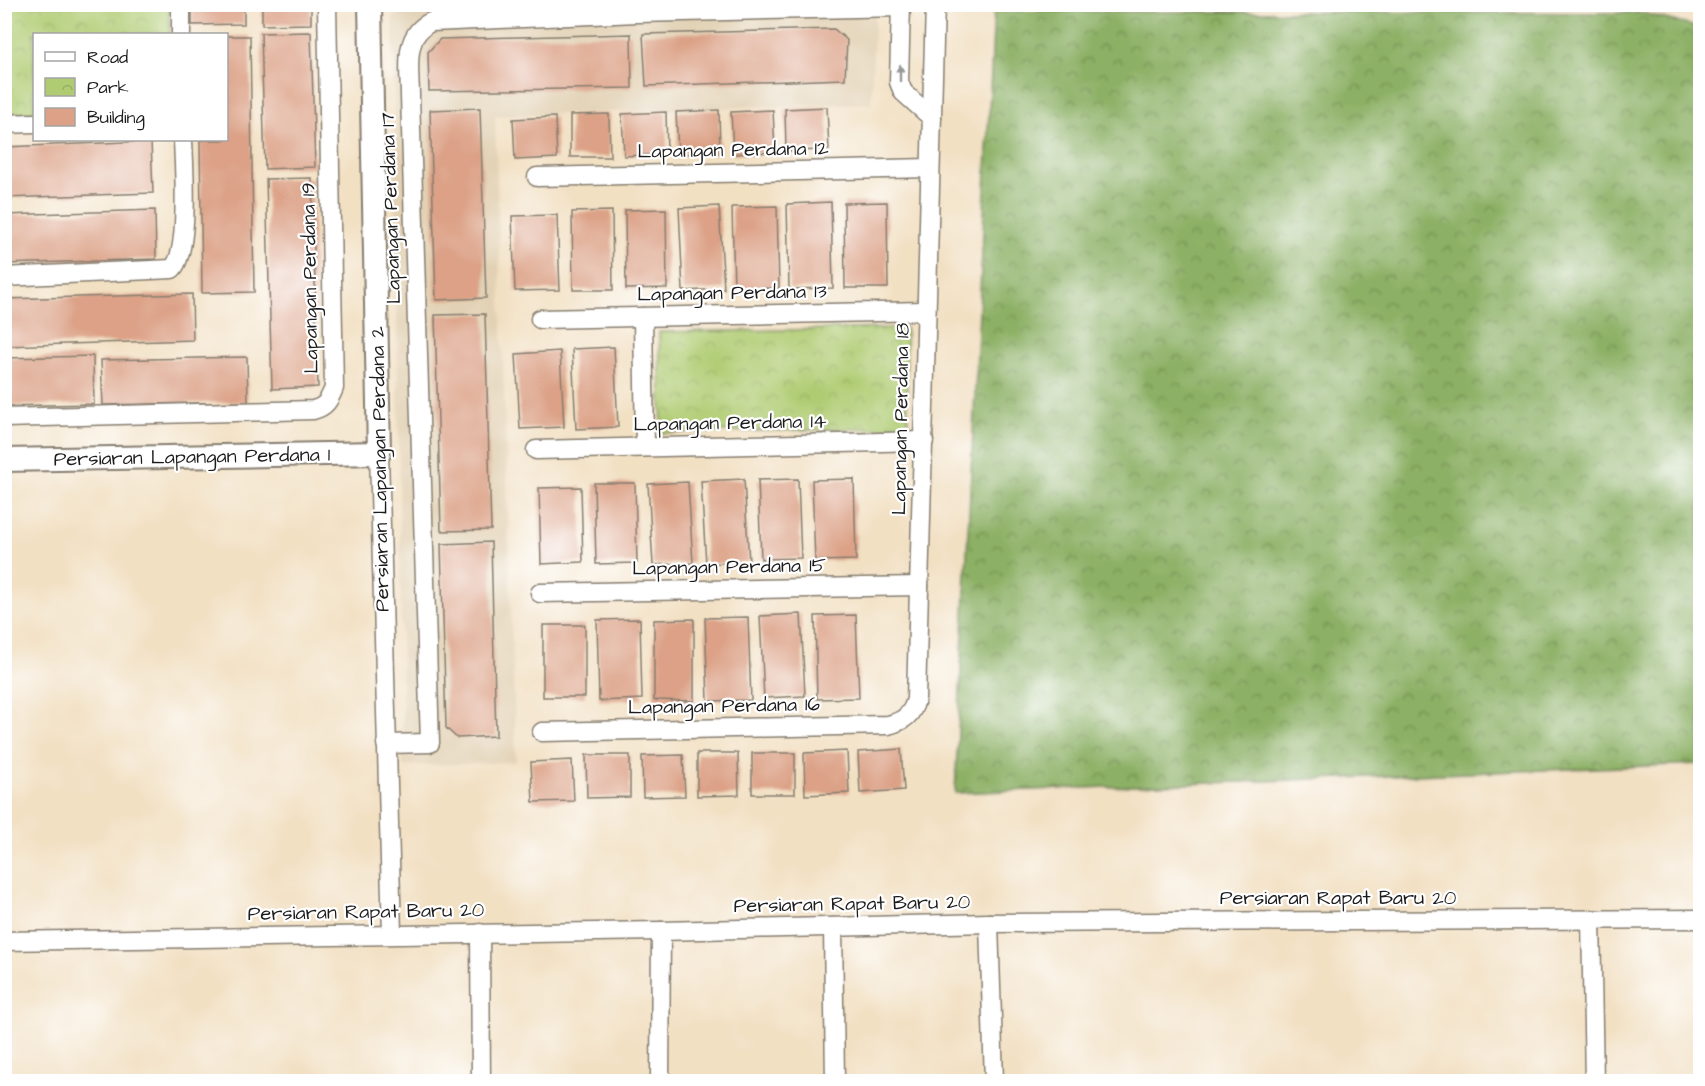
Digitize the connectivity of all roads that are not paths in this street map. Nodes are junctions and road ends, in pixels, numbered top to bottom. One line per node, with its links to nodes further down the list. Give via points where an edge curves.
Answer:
1 (181, 4): 7 (street)
2 (327, 4): 18 (street, Lapangan Perdana 19, via 334,388 323,408)
3 (370, 4): 22 (street, Persiaran Lapangan Perdana 2)
4 (935, 4): 8 (street, Lapangan Perdana 18)
5 (901, 6): 6 (street); 8 (street, one-way to 5, via 903,92 899,82)
6 (637, 9): 28 (street, Lapangan Perdana 17, via 430,22 420,27 410,45 430,743)
7 (182, 33)
8 (932, 118): 12 (street, Lapangan Perdana 18)
9 (33, 123): 10 (street)
10 (4, 124)
11 (183, 141): 14 (street, via 180,257 172,269)
12 (930, 168): 13 (street, Lapangan Perdana 12); 15 (street, Lapangan Perdana 18)
13 (537, 177)
14 (4, 277)
15 (926, 311): 16 (street, Lapangan Perdana 13); 19 (street, Lapangan Perdana 18)
16 (643, 317): 17 (street, Lapangan Perdana 13); 20 (street)
17 (540, 319)
18 (4, 418)
19 (924, 441): 20 (street, Lapangan Perdana 14); 24 (street, Lapangan Perdana 18)
20 (645, 447): 21 (street, Lapangan Perdana 14)
21 (536, 450)
22 (379, 453): 23 (street, Persiaran Lapangan Perdana 1); 28 (street, Persiaran Lapangan Perdana 2)
23 (4, 460)
24 (919, 586): 25 (street, Lapangan Perdana 15); 26 (street, Lapangan Perdana 18, via 916,699)
25 (540, 593)
26 (906, 718): 27 (street, Lapangan Perdana 16, via 888,726)
27 (542, 732)
28 (386, 744): 35 (street, Persiaran Lapangan Perdana 2)
29 (1591, 919): 30 (street, Persiaran Rapat Baru 20); 31 (street, Persiaran Rapat Baru 20); 41 (street)
30 (1701, 919)
31 (989, 922): 32 (street, Persiaran Rapat Baru 20); 40 (street)
32 (833, 927): 33 (street, Persiaran Rapat Baru 20); 39 (street)
33 (661, 931): 34 (street, Persiaran Rapat Baru 20); 38 (street)
34 (480, 933): 35 (street, Persiaran Rapat Baru 20); 37 (street)
35 (392, 934): 36 (street, Persiaran Rapat Baru 20)
36 (4, 941)
37 (481, 1082)
38 (660, 1082)
39 (835, 1082)
40 (994, 1082)
41 (1594, 1082)

